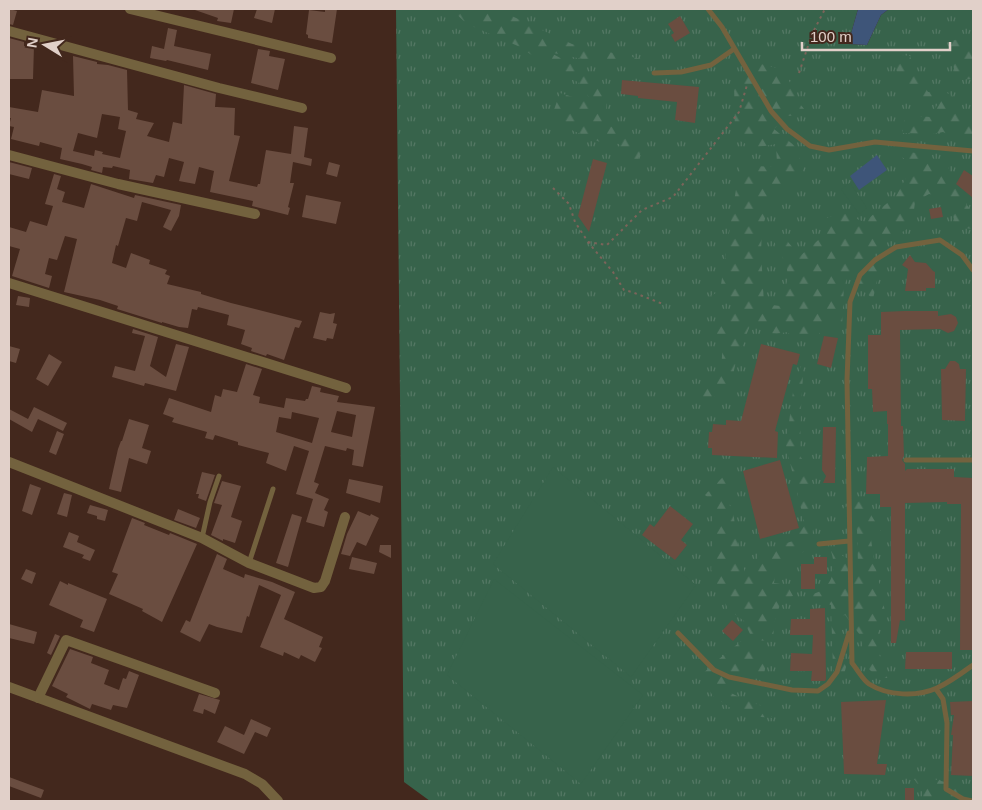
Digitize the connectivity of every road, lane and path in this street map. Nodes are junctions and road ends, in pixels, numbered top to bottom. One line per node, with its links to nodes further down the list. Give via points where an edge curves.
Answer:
1 (130, 9): 6 (street)
2 (708, 9): 5 (lane)
3 (825, 9): 8 (path)
4 (9, 32): 10 (street)
5 (734, 49): 7 (lane, via 710,65 681,72); 9 (lane)
6 (330, 58)
7 (654, 73)
8 (798, 73)
9 (749, 75): 11 (lane, via 771,111 787,129 810,146 829,150 874,142); 15 (path, via 739,112 673,197 642,210 607,245)
10 (302, 108)
11 (973, 151)
12 (9, 155): 14 (street, via 118,184)
13 (553, 188): 15 (path, via 569,204 575,222)
14 (255, 214)
15 (588, 242): 18 (path, via 624,290)
16 (973, 270): 27 (lane, via 962,255 940,240 896,247 860,275 850,302 846,380)
17 (9, 283): 19 (street)
18 (663, 304)
19 (346, 388)
20 (906, 460): 21 (lane)
21 (973, 460)
22 (9, 462): 26 (street)
23 (219, 476): 26 (lane)
24 (273, 489): 29 (lane)
25 (345, 517): 29 (street, via 321,587 314,588)
26 (202, 538): 29 (street)
27 (849, 541): 28 (lane); 30 (lane)
28 (819, 544)
29 (248, 563)
30 (851, 627): 31 (lane, via 837,672 818,691 792,690 729,677 714,670); 34 (lane, via 852,663 868,684 893,694)
31 (678, 633)
32 (973, 665): 34 (lane)
33 (9, 687): 36 (street)
34 (936, 689): 38 (lane, via 944,699 946,789)
35 (215, 693): 36 (street, via 66,640)
36 (38, 698): 37 (street, via 245,774 262,784)
37 (278, 801)
38 (972, 801)

